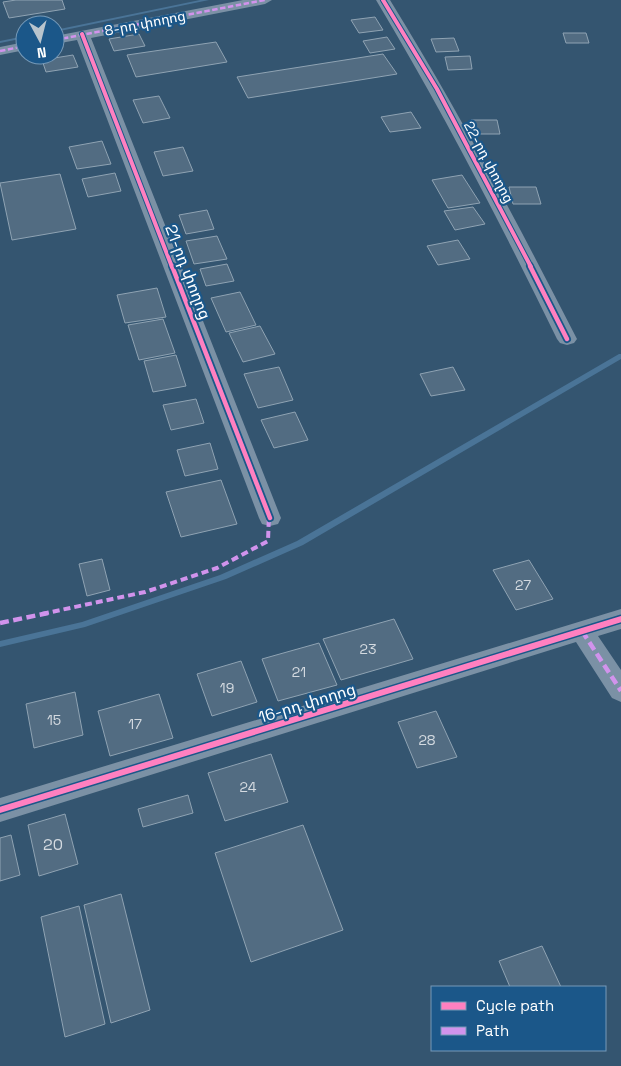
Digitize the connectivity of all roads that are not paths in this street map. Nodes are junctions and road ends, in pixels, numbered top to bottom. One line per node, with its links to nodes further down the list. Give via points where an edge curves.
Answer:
1 (265, 0): 3 (street, 8-րդ փողոց)
2 (383, 0): 7 (street, 22-րդ փողոց, via 437,89)
3 (82, 34): 4 (street, 8-րդ փողոց); 8 (street, 21-րդ փողոց)
4 (65, 38)
5 (15, 48): 6 (street)
6 (0, 51)
7 (567, 339)
8 (270, 518)
9 (621, 619): 10 (street, 16-րդ փողոց)
10 (582, 631): 11 (street); 12 (street, 16-րդ փողոց)
11 (621, 691)
12 (0, 810)

